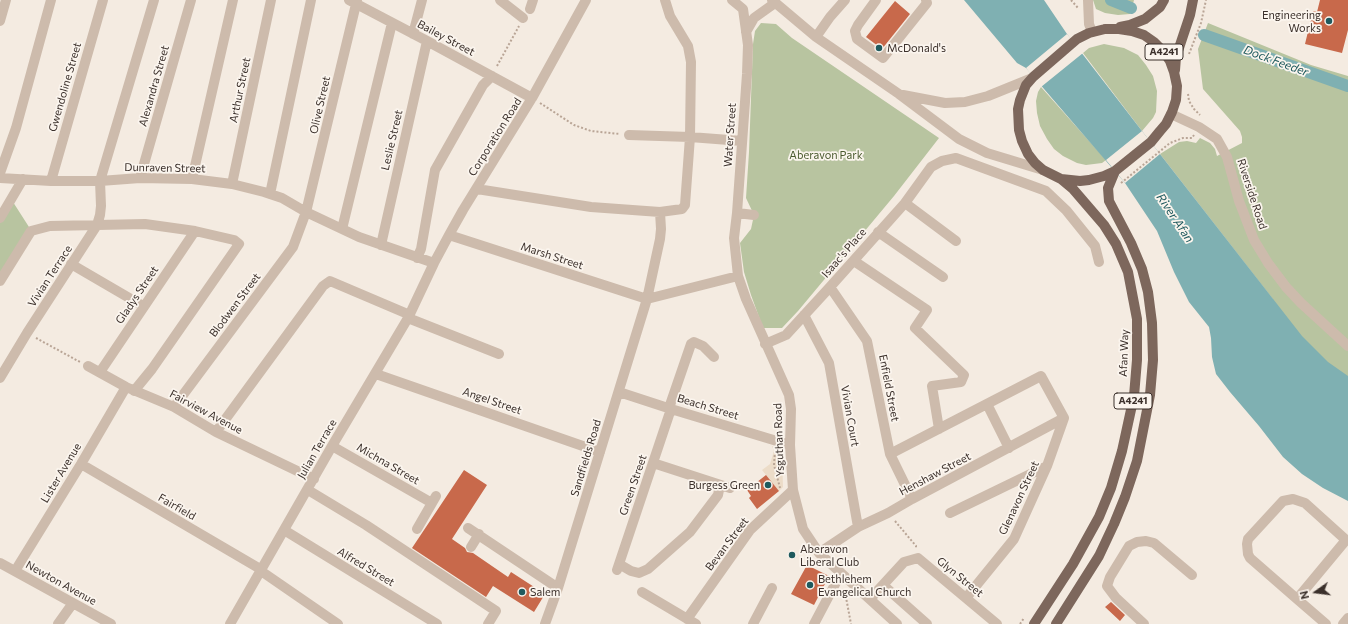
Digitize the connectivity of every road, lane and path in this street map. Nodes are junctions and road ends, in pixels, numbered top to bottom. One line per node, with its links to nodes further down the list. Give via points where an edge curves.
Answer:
1 (6, 0): 27 (street)
2 (51, 0): 49 (street, via 16,128)
3 (103, 0): 55 (street, Gwendoline Street)
4 (154, 0): 56 (street, Vivian Terrace)
5 (191, 0): 51 (street, Alexandra Street)
6 (234, 0): 53 (street)
7 (271, 0): 58 (street, Arthur Street)
8 (311, 0): 60 (street)
9 (422, 0): 32 (street)
10 (500, 0): 26 (street)
11 (586, 0): 41 (street, Corporation Road)
12 (665, 0): 45 (street, via 670,16 688,46 691,62)
13 (732, 0): 24 (street, Water Street)
14 (845, 0): 33 (street)
15 (876, 0): 23 (street, via 855,31 857,39 883,58)
16 (1071, 0): 25 (path)
17 (1088, 0): 25 (street)
18 (1164, 0): 29 (main road, A4241, via 1153,14 1145,19)
19 (1193, 0): 36 (main road, A4241)
20 (1206, 0): 35 (path, via 1201,23)
21 (354, 1): 28 (street, Bailey Street); 62 (street, Olive Street)
22 (774, 1): 30 (street, via 754,18); 33 (street)
23 (927, 1)
24 (742, 5): 30 (street, Water Street)
25 (1088, 13): 31 (street)
26 (523, 18): 37 (path)
27 (0, 21)
28 (392, 23): 32 (street, Bailey Street); 68 (street)
29 (1110, 29): 31 (main road, A4241); 36 (main road, A4241, via 1132,30 1149,39 1163,50)
30 (746, 32): 46 (street, Water Street, via 747,74)
31 (1092, 32): 38 (main road, A4241, via 1081,36)
32 (413, 34): 34 (street, Bailey Street)
33 (816, 37): 40 (street)
34 (427, 40): 37 (street, Bailey Street); 73 (street, Leslie Street)
35 (1188, 57)
36 (1174, 72): 42 (main road, A4241, via 1177,86)
37 (492, 76): 41 (street, Bailey Street); 74 (street, via 483,85 435,170 421,249)
38 (1032, 78): 40 (street, via 988,96 965,102 938,102); 47 (main road, A4241, via 1023,93 1018,109 1019,130 1028,154)
39 (1187, 90): 43 (path, via 1189,101 1204,118)
40 (900, 94): 47 (street, via 973,147)
41 (532, 98): 44 (path, via 574,125 591,131); 59 (street, Corporation Road)
42 (1171, 114): 43 (street, Riverside Road); 48 (main road, A4241, via 1151,142)
43 (1199, 127): 57 (path, via 1192,138 1170,143); 90 (street, Riverside Road, via 1217,139 1228,157 1239,200 1254,240 1268,263 1301,303)
44 (629, 135): 45 (street)
45 (690, 137): 46 (street); 63 (street, via 685,205 682,209)
46 (742, 141): 64 (street, Water Street)
47 (1043, 170): 54 (main road, A4241)
48 (1115, 171): 54 (main road, A4241, via 1080,182); 160 (main road, A4241, via 1108,188 1109,201 1131,243 1148,292 1153,360 1150,395 1138,460 1114,524 1099,556)
49 (0, 173)
50 (0, 178): 52 (street, Dunraven Street)
51 (140, 178): 53 (street, Dunraven Street); 56 (street, Dunraven Street)
52 (23, 179): 55 (street, Dunraven Street); 66 (street)
53 (192, 179): 58 (street, Dunraven Street)
54 (1061, 179): 159 (main road, Afan Way / A4241, via 1077,193 1104,225 1116,244 1128,272 1137,319 1137,360 1134,396 1111,488 1099,518 1073,564)
55 (51, 181): 56 (street, Dunraven Street)
56 (100, 181): 67 (street, Vivian Terrace, via 101,206)
57 (1121, 183)
58 (232, 184): 60 (street, Dunraven Street)
59 (477, 189): 63 (street, via 591,207); 71 (street, Corporation Road)
60 (270, 194): 62 (street, Dunraven Street)
61 (905, 203): 70 (street, Isaac's Place); 72 (street); 76 (street, Isaac's Place, via 931,167 956,158 1046,191 1066,210 1095,246)
62 (306, 212): 68 (street, Dunraven Street); 100 (street, Blodwen Street, via 293,247)
63 (660, 212): 84 (street, Sandfields Road, via 660,239)
64 (737, 213): 65 (street); 79 (street, Water Street, via 734,238)
65 (754, 215)
66 (0, 218)
67 (97, 224): 69 (street, via 145,224); 78 (street, Vivian Terrace); 81 (street, via 50,226 31,231)
68 (342, 229): 73 (street, Dunraven Street)
69 (195, 231): 85 (street, Gladys Street); 97 (street, Lister Avenue, via 234,240 239,244 152,369)
70 (878, 232): 75 (street, Isaac's Place); 80 (street)
71 (449, 235): 77 (street, Corporation Road); 84 (street, Marsh Street)
72 (956, 241)
73 (381, 245): 74 (street, Dunraven Street)
74 (417, 258): 77 (street, Dunraven Street)
75 (854, 261): 83 (street, Isaac's Place); 103 (street, via 926,310 915,328 964,375 961,382 932,386)
76 (1099, 262)
77 (434, 263): 82 (street, Corporation Road)
78 (71, 264): 85 (street); 88 (street, Vivian Terrace)
79 (738, 276): 84 (street); 89 (street, Ysguthan Road)
80 (943, 277)
81 (0, 281)
82 (424, 286): 87 (street, Julian Terrace)
83 (830, 288): 86 (street, Isaac's Place); 110 (street, Enfield Street, via 867,341)
84 (647, 299): 98 (street, Sandfields Road)
85 (143, 306): 94 (street, Gladys Street)
86 (804, 314): 89 (street, Isaac's Place, via 786,335); 121 (street, Vivian Court, via 829,363)
87 (409, 317): 91 (street); 95 (street, Julian Terrace); 104 (street, via 330,281 322,286)
88 (27, 333): 93 (path); 96 (street, Vivian Terrace)
89 (765, 344): 106 (street, Ysguthan Road, via 789,395)
90 (1348, 346)
91 (499, 354)
92 (714, 356): 101 (street, Green Street, via 703,346 694,342 691,344)
93 (88, 366): 94 (street, Fairview Avenue)
94 (100, 372): 97 (street, Fairview Avenue)
95 (376, 374): 107 (street, Julian Terrace); 109 (street, Angel Street)
96 (0, 378)
97 (130, 389): 100 (street, Fairview Avenue); 112 (street, Lister Avenue)
98 (619, 392): 101 (street, Beach Street); 109 (street, Sandfields Road)
99 (987, 404): 102 (street, via 1041,376); 103 (street); 108 (street)
100 (174, 407): 104 (street, Fairview Avenue)
101 (670, 408): 105 (street, Beach Street); 111 (street, Green Street)
102 (1064, 418): 108 (street, Henshaw Street); 113 (street, Glenavon Street)
103 (940, 428): 110 (street)
104 (216, 432): 114 (street, Fairview Avenue)
105 (776, 440): 106 (street, Beach Street); 117 (path, via 774,465)
106 (790, 444): 116 (street, Ysguthan Road)
107 (332, 446): 114 (street, Julian Terrace); 123 (street, Michna Street, via 434,500)
108 (1009, 448): 118 (street, Henshaw Street)
109 (600, 452): 136 (street, Sandfields Road)
110 (890, 454): 118 (street, Enfield Street)
111 (653, 463): 111 (street, Green Street, via 618,567 639,574 690,532 725,487)
112 (81, 464): 130 (street, Fairfield); 131 (street, Lister Avenue)
113 (1047, 466): 120 (street); 139 (street, Glenavon Street, via 1014,539)
114 (314, 479): 115 (street, Julian Terrace)
115 (308, 490): 124 (street, Julian Terrace); 152 (street, via 496,611)
116 (793, 490): 117 (street, Bevan Street); 127 (street, Ysguthan Road, via 803,530)
117 (785, 498): 144 (street, Bevan Street, via 750,530)
118 (912, 499): 119 (street, Henshaw Street)
119 (888, 513): 121 (street, Henshaw Street); 128 (path, via 916,546)
120 (950, 513)
121 (858, 527): 127 (street, Henshaw Street)
122 (468, 528): 125 (street)
123 (417, 529)
124 (284, 530): 130 (street, Julian Terrace); 151 (street, Alfred Street)
125 (479, 534): 126 (street); 136 (street)
126 (471, 547)
127 (819, 553): 132 (street, Ysguthan Road)
128 (918, 558): 135 (street, via 904,562); 139 (street, Glyn Street)
129 (0, 563): 131 (street, Newton Avenue)
130 (261, 570): 149 (street, Julian Terrace); 150 (street, Fairfield)
131 (15, 571): 142 (street, Newton Avenue)
132 (841, 573): 134 (street, Ysguthan Road); 154 (street)
133 (1192, 576): 145 (street, via 1154,543 1137,542 1129,546 1107,586)
134 (850, 582): 140 (street, Ysguthan Road); 155 (path, via 845,590)
135 (883, 585): 140 (street); 157 (street)
136 (558, 588): 146 (street, Sandfields Road)
137 (772, 588): 153 (street)
138 (642, 592): 144 (street)
139 (966, 598): 158 (street, Glyn Street)
140 (870, 599): 156 (street, Ysguthan Road)
141 (1297, 599): 141 (street, via 1250,558 1247,544 1248,539 1283,501 1293,499 1305,503 1346,540); 161 (street)
142 (73, 603): 147 (street); 148 (street, Newton Avenue)
143 (1348, 618): 162 (street)
144 (691, 622)
145 (1139, 622)
146 (550, 623)
147 (58, 624)
148 (111, 624)
149 (230, 624)
150 (338, 624)
151 (437, 624)
152 (488, 624)
153 (753, 624)
154 (814, 624)
155 (851, 624)
156 (897, 624)
157 (928, 624)
158 (998, 624)
159 (1034, 624)
160 (1056, 624)
161 (1326, 624)
162 (1343, 624)

